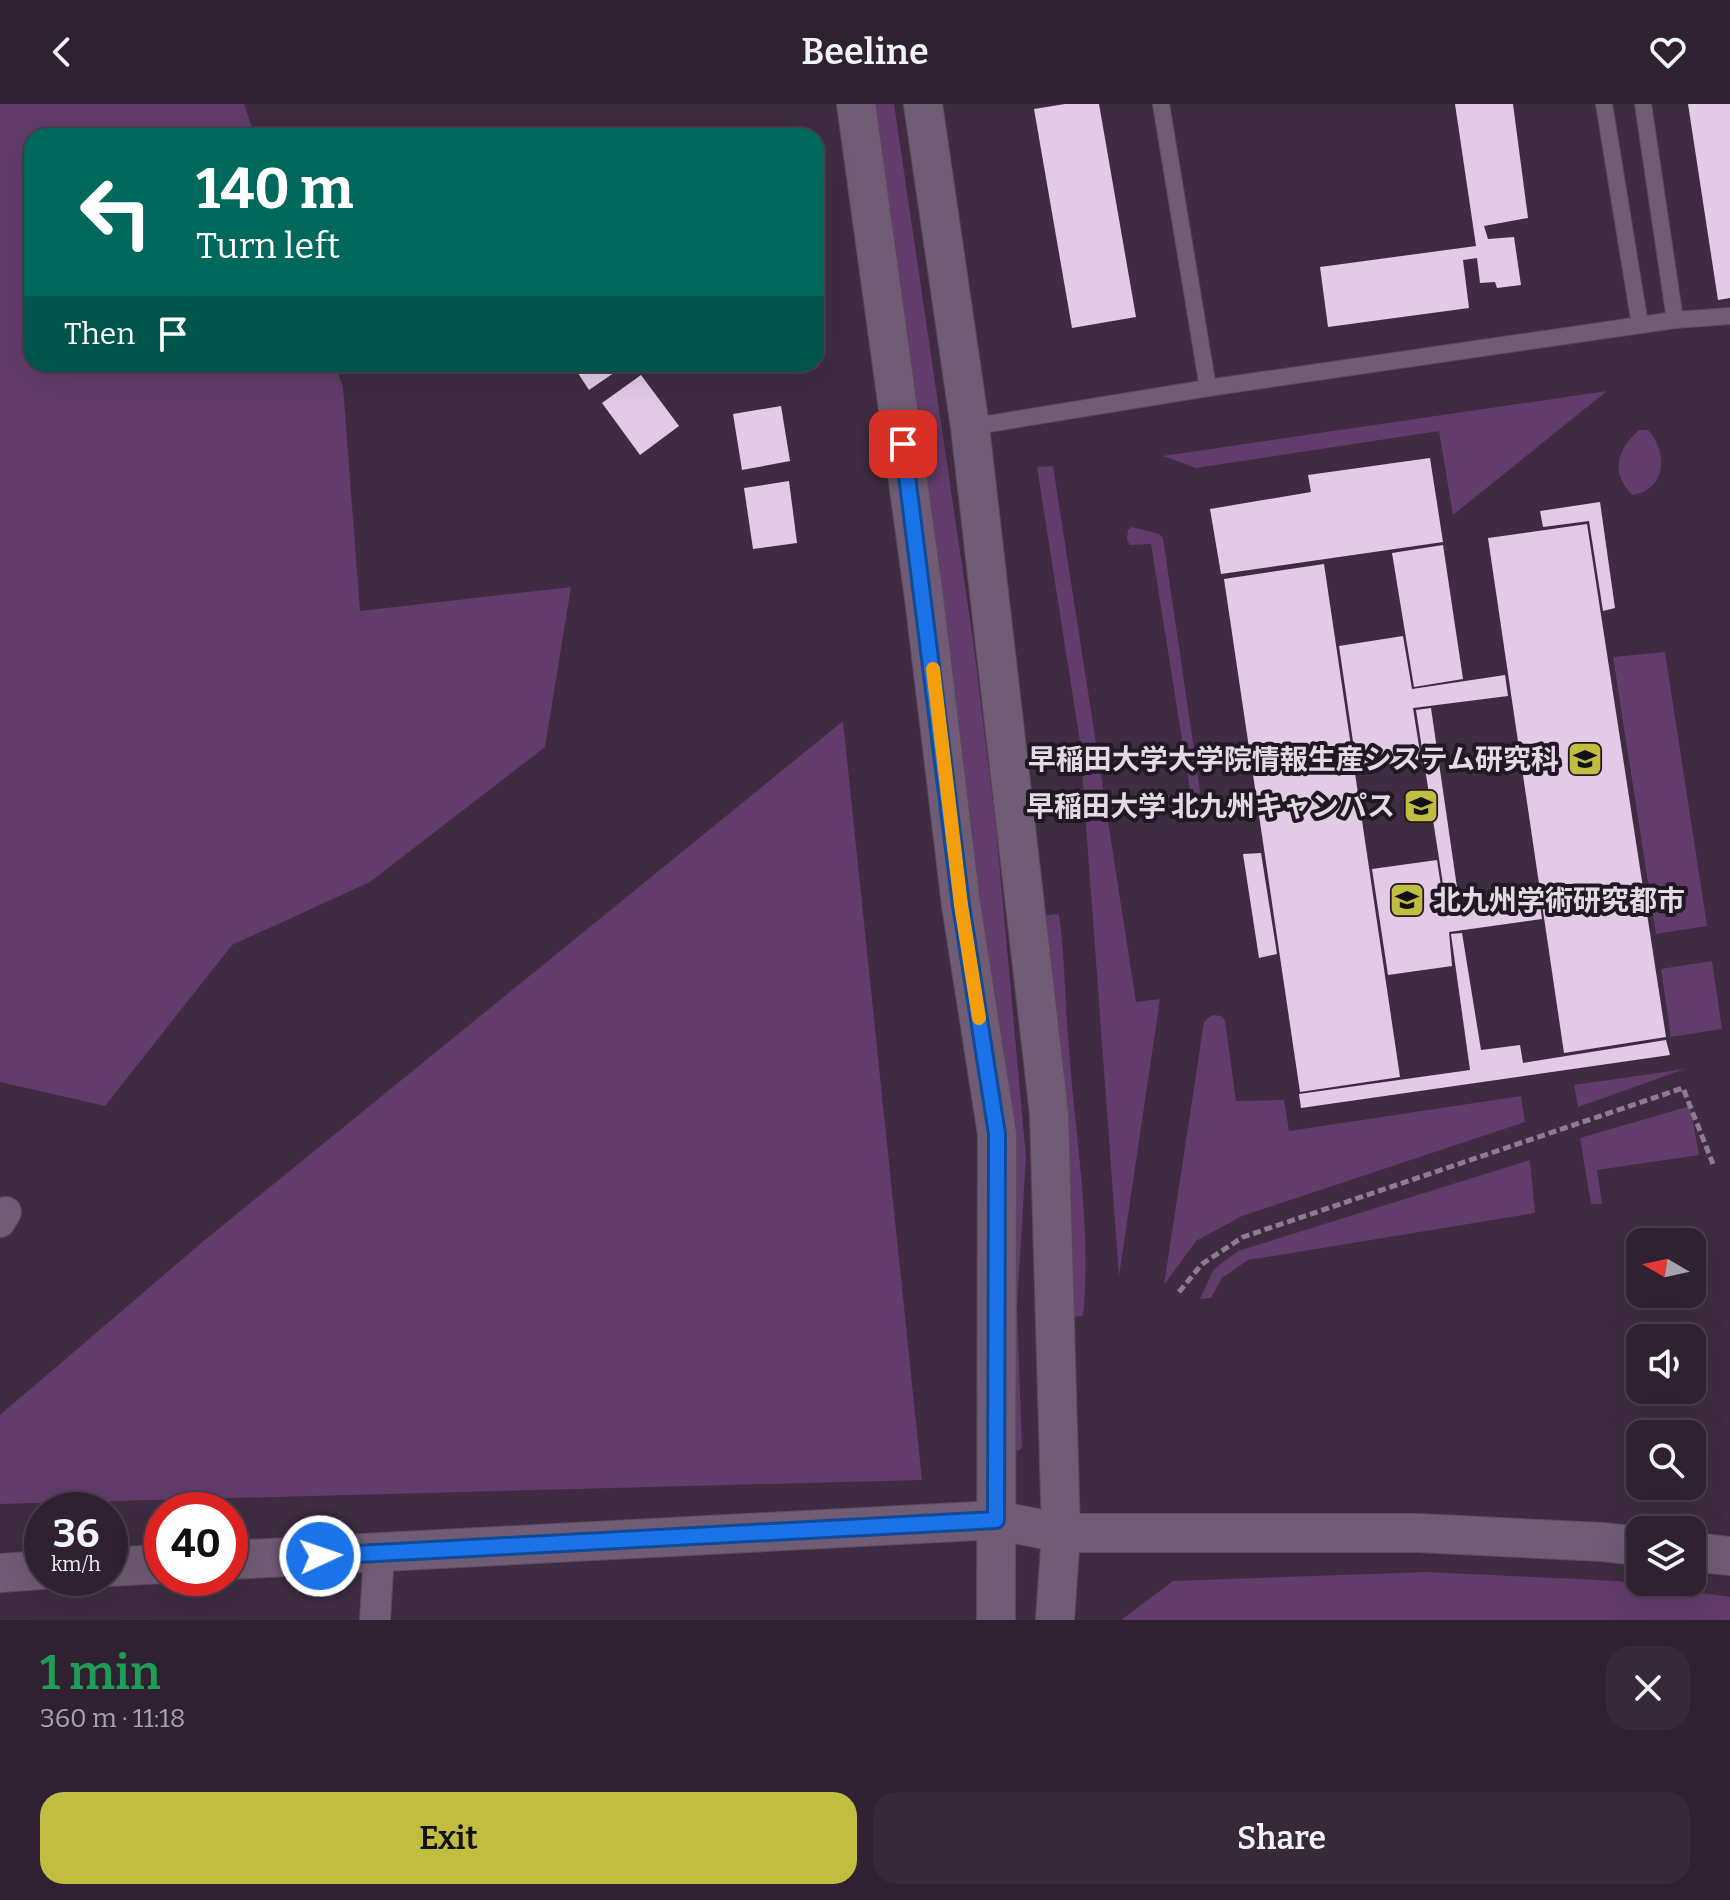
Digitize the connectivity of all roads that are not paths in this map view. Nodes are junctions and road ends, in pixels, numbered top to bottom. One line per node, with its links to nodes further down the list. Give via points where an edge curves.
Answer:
1 (856, 104): 11 (street, via 961,905 997,1134)
2 (923, 104): 10 (street)
3 (1161, 104): 9 (lane)
4 (1604, 104): 8 (lane)
5 (1643, 104): 7 (lane)
6 (1730, 316): 7 (lane)
7 (1675, 320): 8 (lane)
8 (1640, 325): 9 (lane)
9 (1208, 388): 10 (lane)
10 (970, 427): 12 (street, via 1049,1114)
11 (996, 1520): 12 (street); 14 (street); 21 (street)
12 (1061, 1533): 13 (street, via 1418,1533); 22 (street)
13 (1626, 1545)
14 (379, 1553): 17 (street); 20 (street)
15 (1706, 1553): 16 (street)
16 (1730, 1556)
17 (248, 1559)
18 (24, 1571): 19 (street)
19 (0, 1573)
20 (375, 1620)
21 (996, 1620)
22 (1055, 1620)

